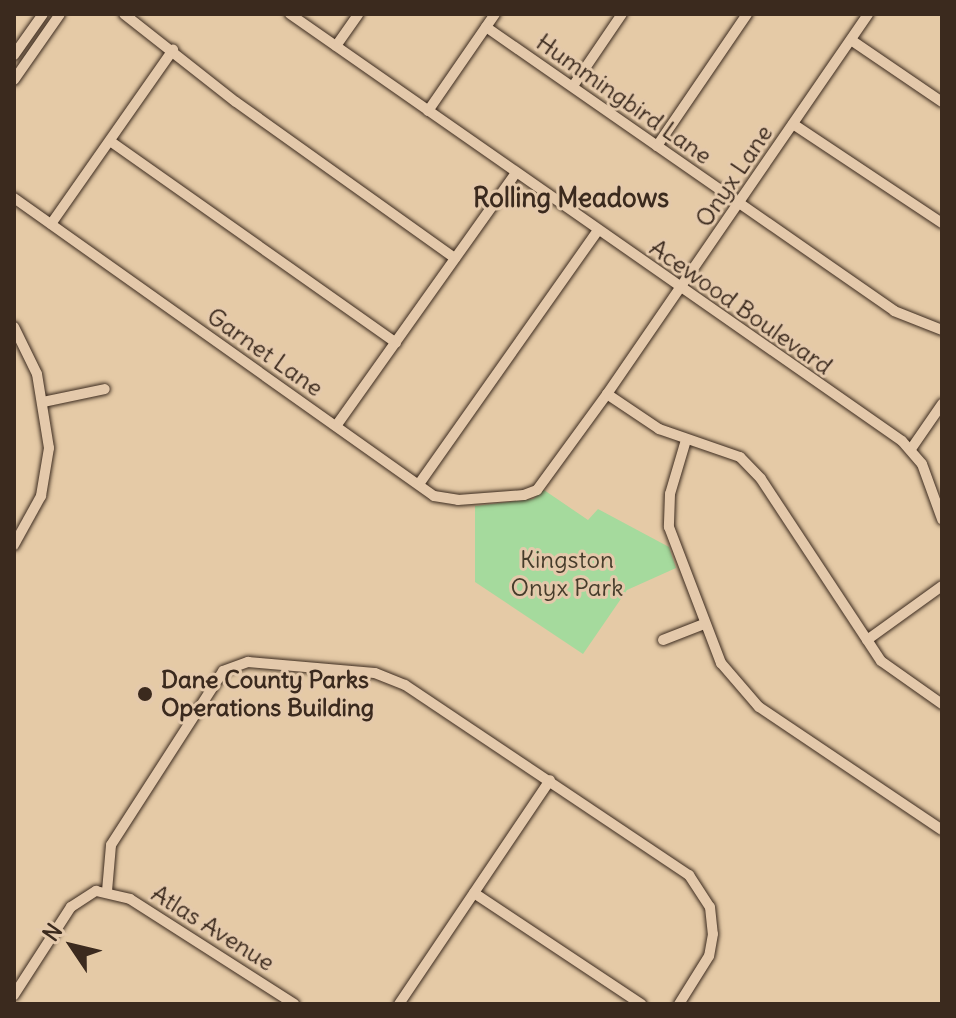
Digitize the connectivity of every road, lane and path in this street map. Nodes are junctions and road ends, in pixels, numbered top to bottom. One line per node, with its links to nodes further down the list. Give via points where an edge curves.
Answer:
1 (43, 14): 14 (street)
2 (60, 14): 15 (street)
3 (290, 14): 12 (street, Acewood Boulevard)
4 (358, 14): 12 (street)
5 (495, 14): 10 (street)
6 (622, 14): 16 (street)
7 (747, 14): 21 (street)
8 (868, 14): 11 (street, Onyx Lane)
9 (127, 15): 13 (street)
10 (486, 27): 16 (street, Hummingbird Lane); 18 (street)
11 (851, 40): 17 (street); 19 (street, Onyx Lane)
12 (336, 46): 18 (street, Acewood Boulevard)
13 (173, 50): 20 (street); 28 (street, via 236,102)
14 (14, 55)
15 (14, 80)
16 (573, 86): 21 (street, Hummingbird Lane)
17 (942, 102)
18 (428, 111): 22 (street, Acewood Boulevard)
19 (793, 124): 24 (street, Onyx Lane); 25 (street)
20 (110, 141): 26 (street); 32 (street)
21 (657, 146): 24 (street, Hummingbird Lane)
22 (515, 174): 27 (street, Acewood Boulevard); 28 (street)
23 (14, 198): 26 (street, Garnet Lane)
24 (738, 205): 29 (street, Onyx Lane); 31 (street, Hummingbird Lane, via 910,321)
25 (942, 223)
26 (51, 224): 37 (street, Garnet Lane)
27 (597, 232): 29 (street, Acewood Boulevard); 40 (street)
28 (455, 258): 32 (street)
29 (679, 290): 34 (street, Onyx Lane); 39 (street, Acewood Boulevard)
30 (14, 327): 35 (street, via 28,350)
31 (942, 330)
32 (396, 343): 37 (street)
33 (105, 389): 35 (street)
34 (607, 394): 38 (street, via 647,423); 41 (street, Onyx Lane, via 537,490)
35 (43, 402): 43 (street, via 47,473 41,496)
36 (942, 404): 39 (street)
37 (336, 426): 40 (street, Garnet Lane)
38 (686, 440): 45 (street, via 670,494 669,527); 47 (street, via 721,447 751,467)
39 (911, 449): 42 (street, Acewood Boulevard)
40 (419, 484): 41 (street, Garnet Lane, via 447,500)
41 (507, 497)
42 (942, 519)
43 (14, 545)
44 (942, 586): 47 (street)
45 (704, 624): 46 (street); 50 (street, via 721,663 753,702)
46 (663, 640)
47 (867, 640): 48 (street, via 887,667)
48 (942, 704)
49 (550, 780): 51 (street, via 383,675 245,662 216,680 111,845); 52 (street); 57 (street, via 679,867 703,893 712,921 712,945)
50 (942, 830)
51 (107, 891): 53 (street, via 83,896 71,907); 54 (street, Atlas Avenue, via 130,899)
52 (474, 893): 55 (street); 56 (street)
53 (14, 995)
54 (294, 1004)
55 (399, 1004)
56 (641, 1004)
57 (679, 1004)

